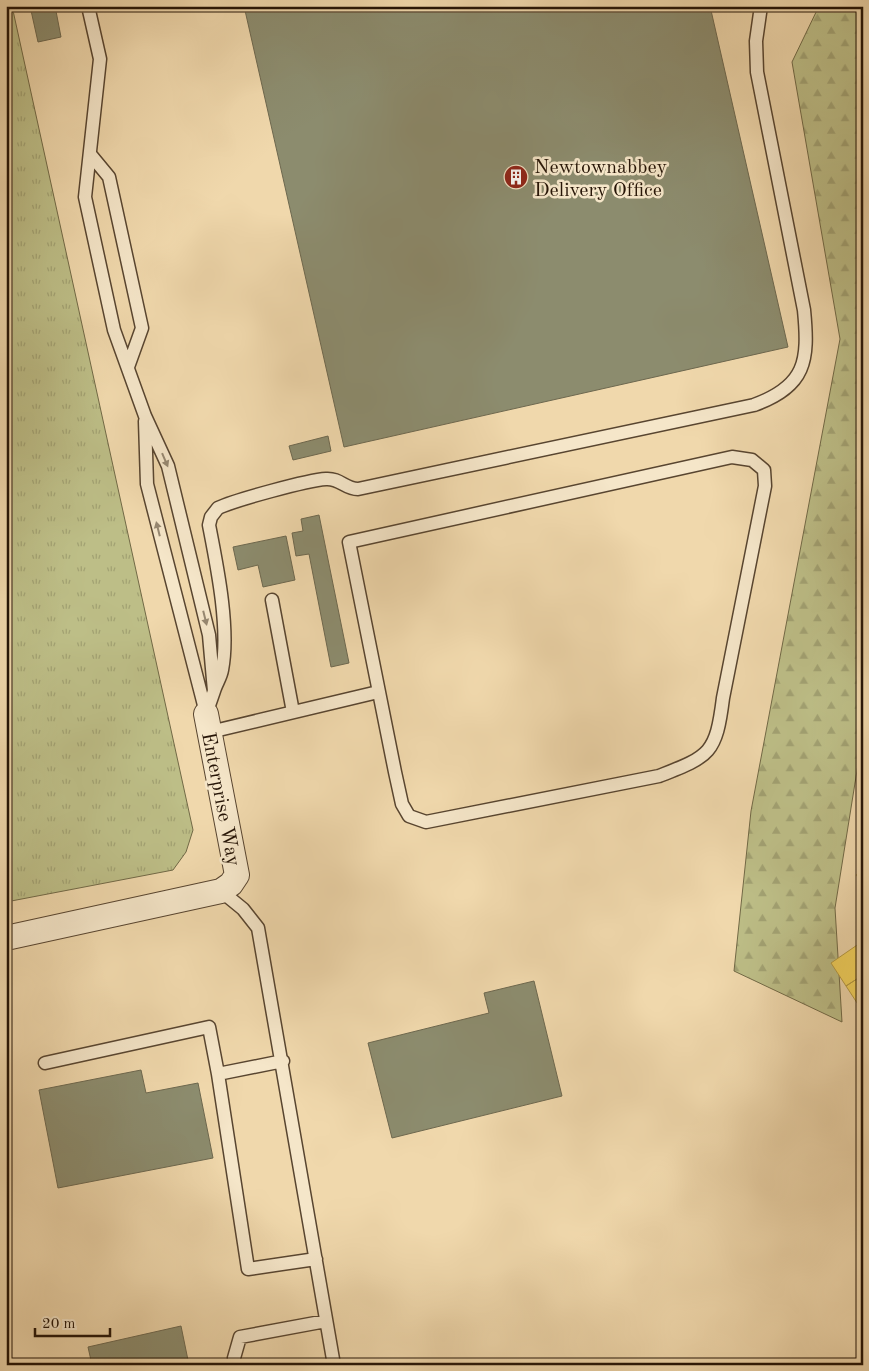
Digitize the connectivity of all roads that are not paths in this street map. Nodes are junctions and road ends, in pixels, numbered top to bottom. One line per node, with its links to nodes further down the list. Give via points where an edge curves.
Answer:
1 (88, 6): 3 (lane, via 100,59)
2 (761, 6): 7 (lane, via 756,41 757,72 804,310 807,343 802,367 794,381 771,398 754,405 358,489 337,480 318,480 218,508 210,517 209,525 224,628 224,652 222,671)
3 (90, 154): 4 (lane, via 85,197 114,330); 4 (lane, via 109,177 142,328)
4 (128, 366): 5 (lane)
5 (145, 416): 7 (lane, one-way to 7, via 170,476 209,635); 10 (lane, Enterprise Way, one-way to 5, via 147,484)
6 (272, 600): 9 (lane)
7 (214, 691): 10 (lane)
8 (378, 692): 8 (lane, via 349,542 732,457 752,460 764,470 765,486 719,730 709,751 695,762 659,776 426,822 409,816 402,804); 9 (lane)
9 (294, 712): 10 (lane)
10 (208, 723): 11 (street, Enterprise Way, via 237,875)
11 (221, 891): 12 (street, Enterprise Way); 13 (lane, via 243,908 258,928)
12 (6, 938)
13 (283, 1061): 15 (lane); 16 (lane)
14 (46, 1063): 15 (lane, via 209,1028)
15 (218, 1074): 16 (lane, via 248,1269)
16 (316, 1260): 17 (lane)
17 (326, 1321): 18 (lane, via 240,1337); 19 (lane)
18 (235, 1365)
19 (334, 1365)

